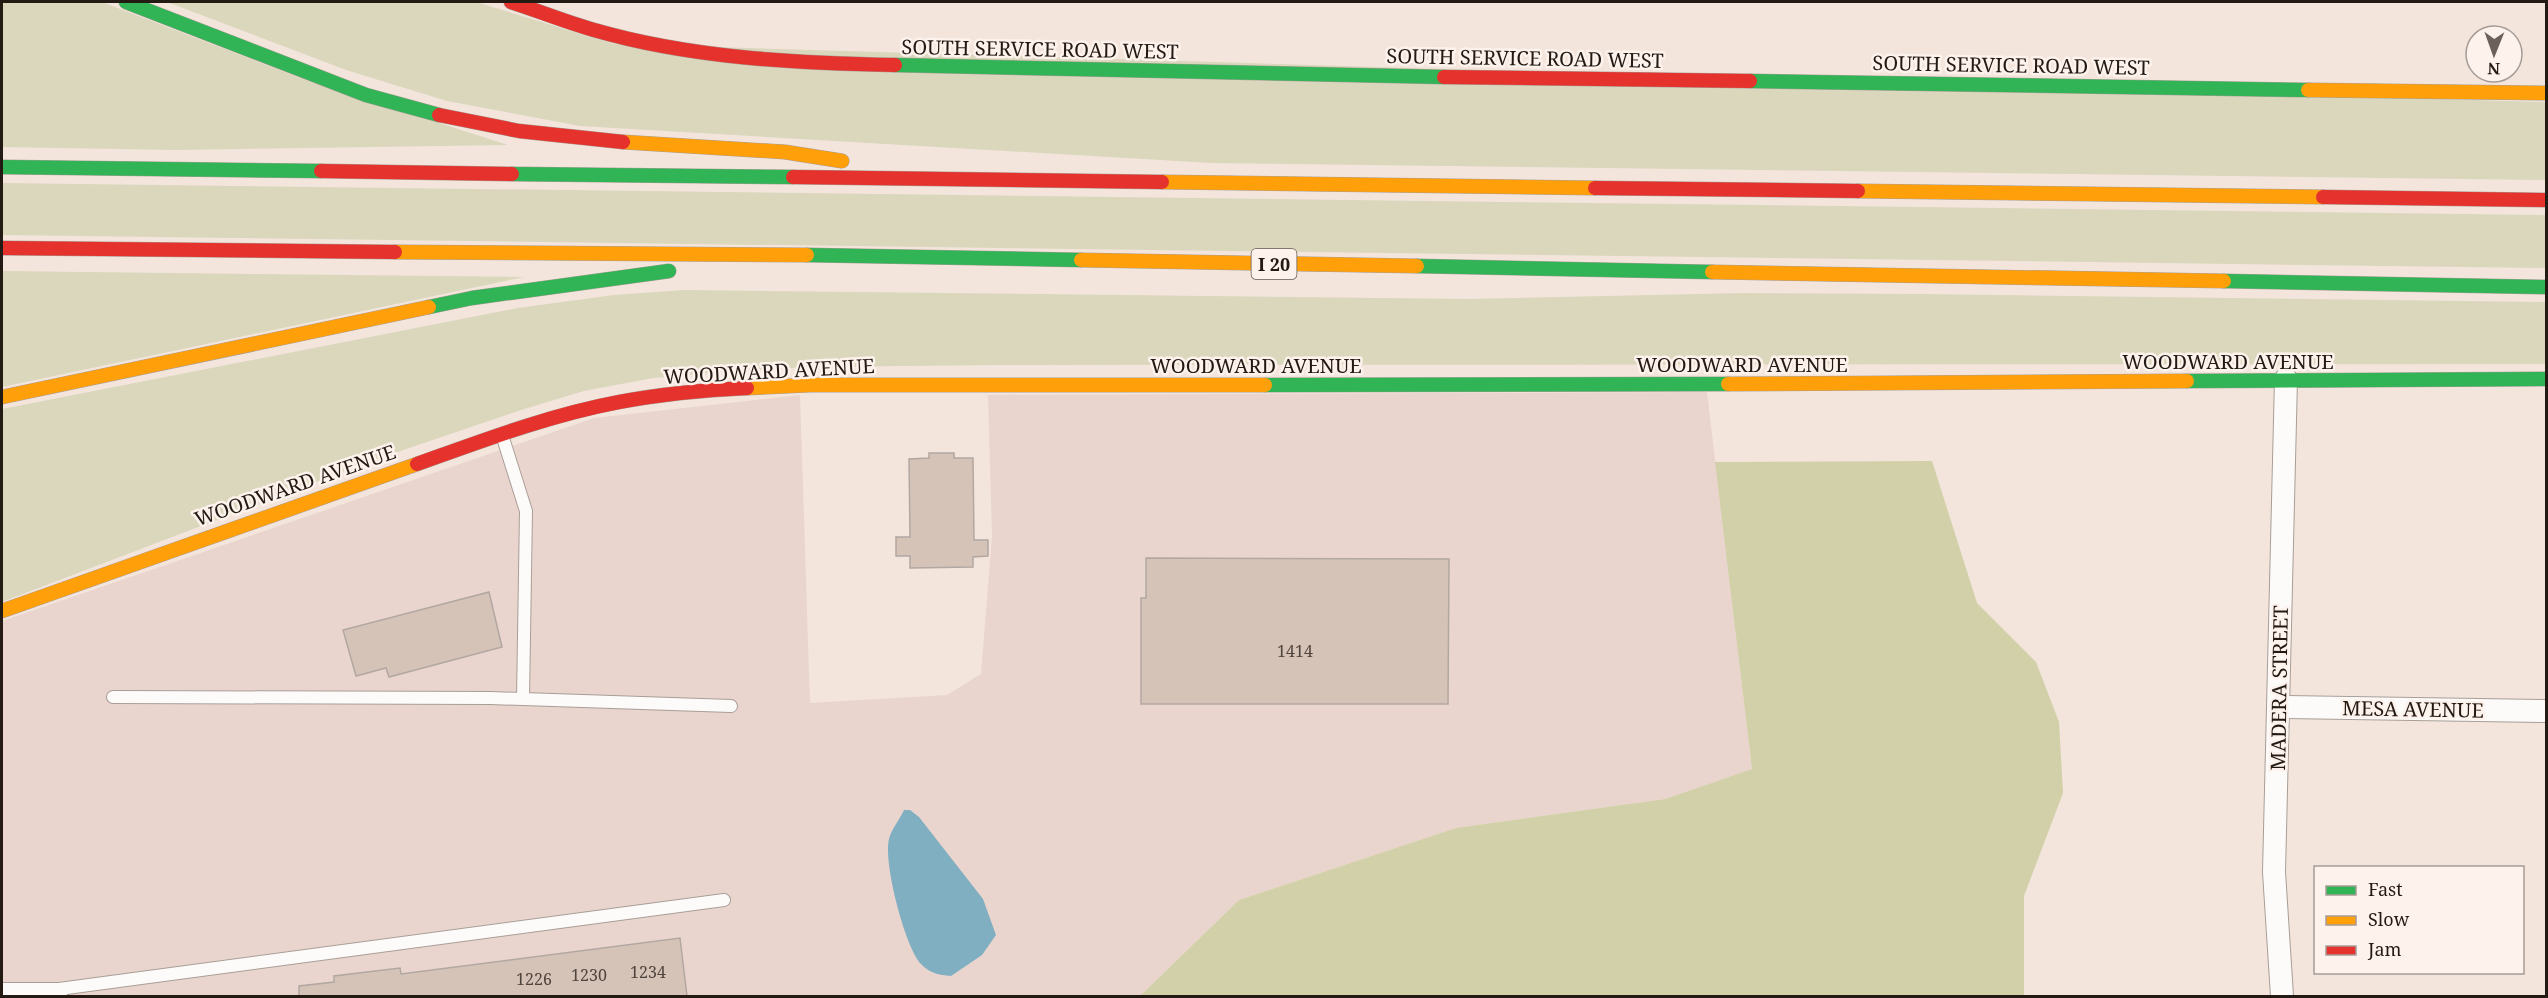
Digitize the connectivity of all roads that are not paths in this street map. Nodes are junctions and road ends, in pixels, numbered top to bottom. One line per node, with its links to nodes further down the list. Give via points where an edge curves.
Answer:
1 (126, 2): 5 (main road, via 366,95 455,119 589,140 785,152)
2 (511, 2): 3 (main road, SOUTH SERVICE ROAD WEST, via 595,30 683,49 799,63)
3 (2547, 93)
4 (2, 167): 5 (main road)
5 (957, 179): 6 (main road)
6 (2547, 200)
7 (2, 248): 8 (main road, I 20)
8 (784, 255): 9 (main road, I 20); 12 (main road, via 472,298)
9 (2547, 286)
10 (2547, 379): 11 (main road, WOODWARD AVENUE)
11 (2286, 380): 13 (main road, WOODWARD AVENUE, via 1606,385 810,384 692,391 634,399); 18 (street, MADERA STREET)
12 (2, 397)
13 (501, 434): 14 (main road, WOODWARD AVENUE); 16 (lane, via 526,512)
14 (2, 611)
15 (113, 697): 16 (lane)
16 (523, 699): 17 (lane)
17 (731, 706)
18 (2279, 707): 19 (street, MESA AVENUE); 23 (street, MADERA STREET, via 2274,872)
19 (2547, 711)
20 (724, 900): 22 (lane)
21 (2, 989): 22 (lane)
22 (60, 993)
23 (2282, 996)

